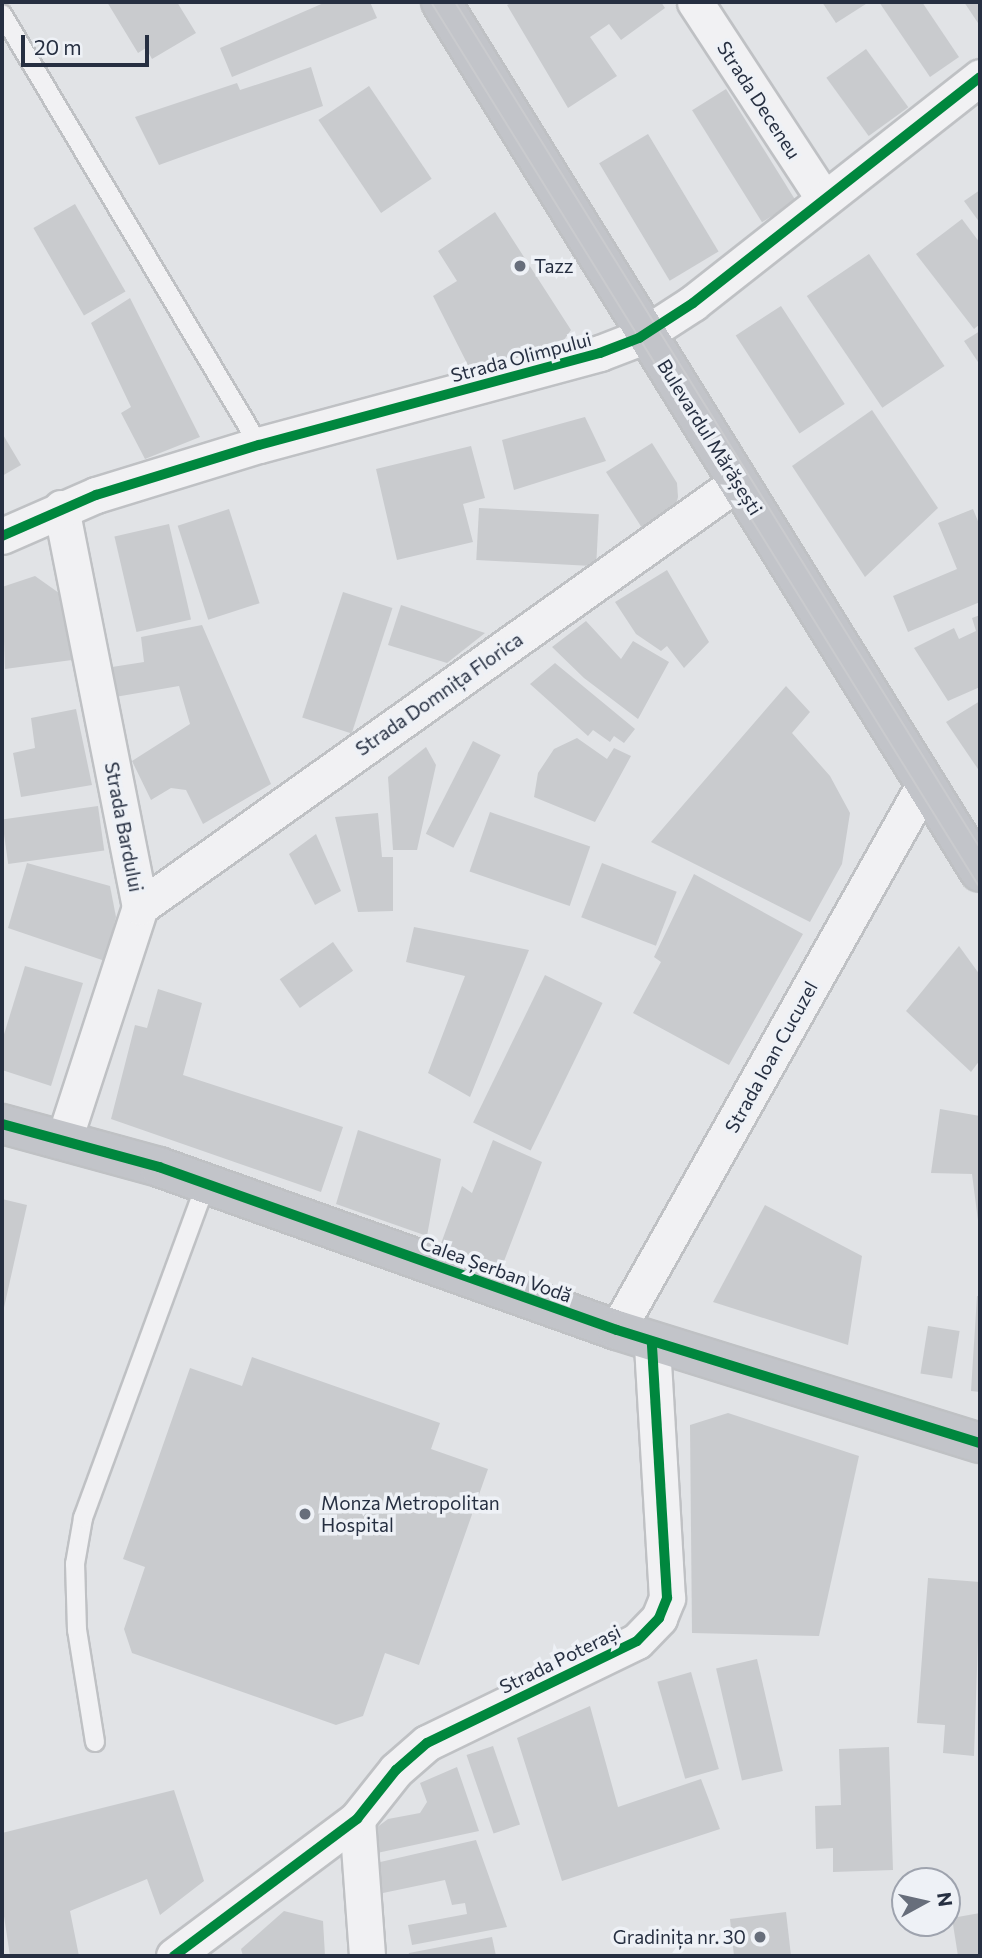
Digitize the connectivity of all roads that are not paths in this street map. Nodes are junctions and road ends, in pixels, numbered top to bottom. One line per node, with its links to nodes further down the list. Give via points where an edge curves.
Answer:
1 (441, 2): 6 (street, Bulevardul Mărășești)
2 (695, 2): 5 (street, Strada Deceneu)
3 (2, 14): 7 (lane)
4 (980, 77): 5 (street, Strada Olimpului)
5 (824, 199): 6 (street, Strada Olimpului, via 693,303)
6 (646, 334): 7 (street, Strada Olimpului, via 588,357); 8 (street, Bulevardul Mărășești)
7 (259, 445): 9 (street, Strada Olimpului)
8 (738, 482): 11 (street, Bulevardul Mărășești); 13 (street, Strada Domnița Florica)
9 (61, 508): 10 (street, Strada Olimpului); 13 (street, Strada Bardului)
10 (2, 536)
11 (925, 783): 12 (street, Bulevardul Mărășești); 17 (street, Strada Ioan Cucuzel)
12 (980, 872)
13 (140, 907): 15 (street, Strada Bardului)
14 (2, 1124): 15 (street, Calea Șerban Vodă)
15 (64, 1139): 16 (street, Calea Șerban Vodă)
16 (206, 1184): 17 (street, Calea Șerban Vodă); 20 (lane, via 81,1530 75,1564 77,1630)
17 (617, 1330): 18 (street, Calea Șerban Vodă)
18 (652, 1342): 19 (street, Calea Șerban Vodă); 21 (street, Strada Poterași, via 667,1598 659,1618 636,1641 427,1742 396,1770)
19 (980, 1443)
20 (95, 1742)
21 (356, 1819): 22 (street, Strada Poterași); 23 (street)
22 (174, 1956)
23 (367, 1956)

